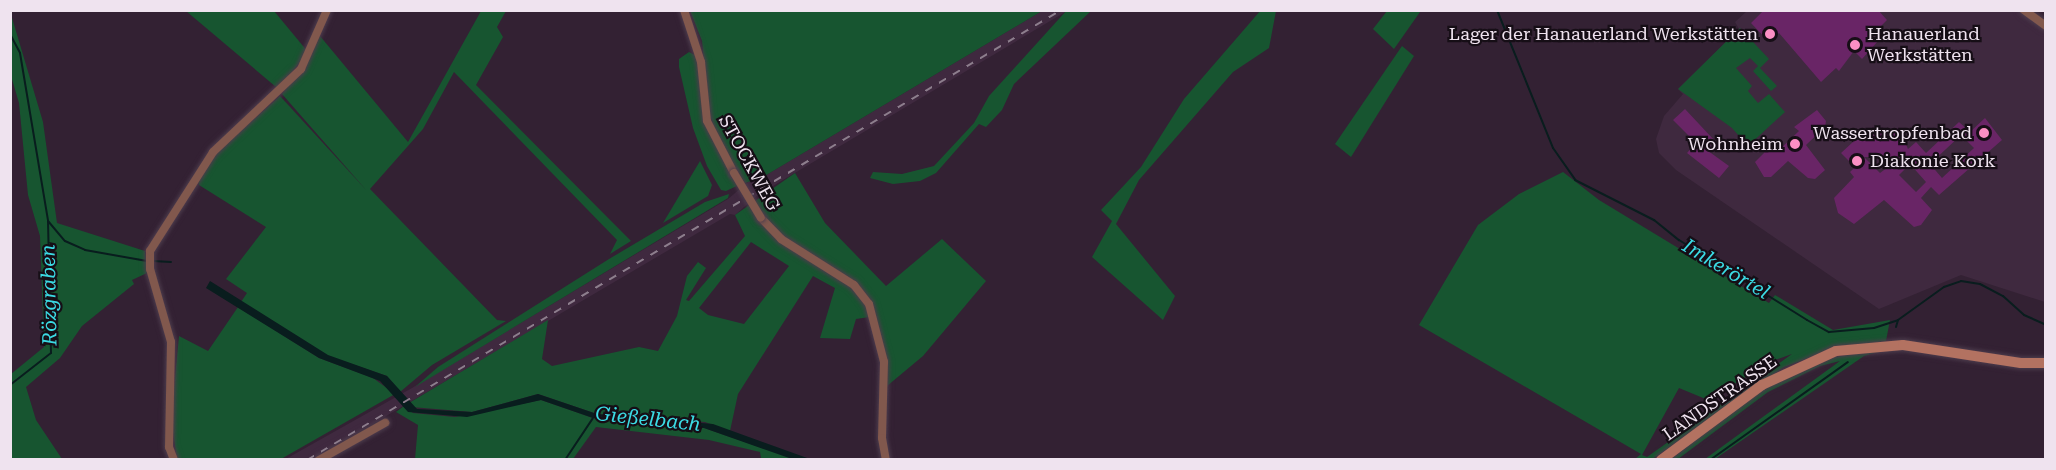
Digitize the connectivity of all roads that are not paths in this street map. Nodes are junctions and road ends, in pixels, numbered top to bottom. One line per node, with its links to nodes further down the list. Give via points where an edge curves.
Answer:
1 (327, 10): 7 (street, via 301,69 213,152 150,251 150,269 171,342 169,447)
2 (684, 10): 9 (street, STOCKWEG, bridge, via 701,62 707,122 761,218 781,239 854,285 869,304 884,362 882,438)
3 (2024, 10): 4 (street)
4 (2046, 26)
5 (2046, 363): 10 (main road, LANDSTRASSE, via 2021,363 1904,345 1836,351 1762,385)
6 (385, 423): 8 (street)
7 (174, 459)
8 (319, 459)
9 (886, 459)
10 (1661, 459)

